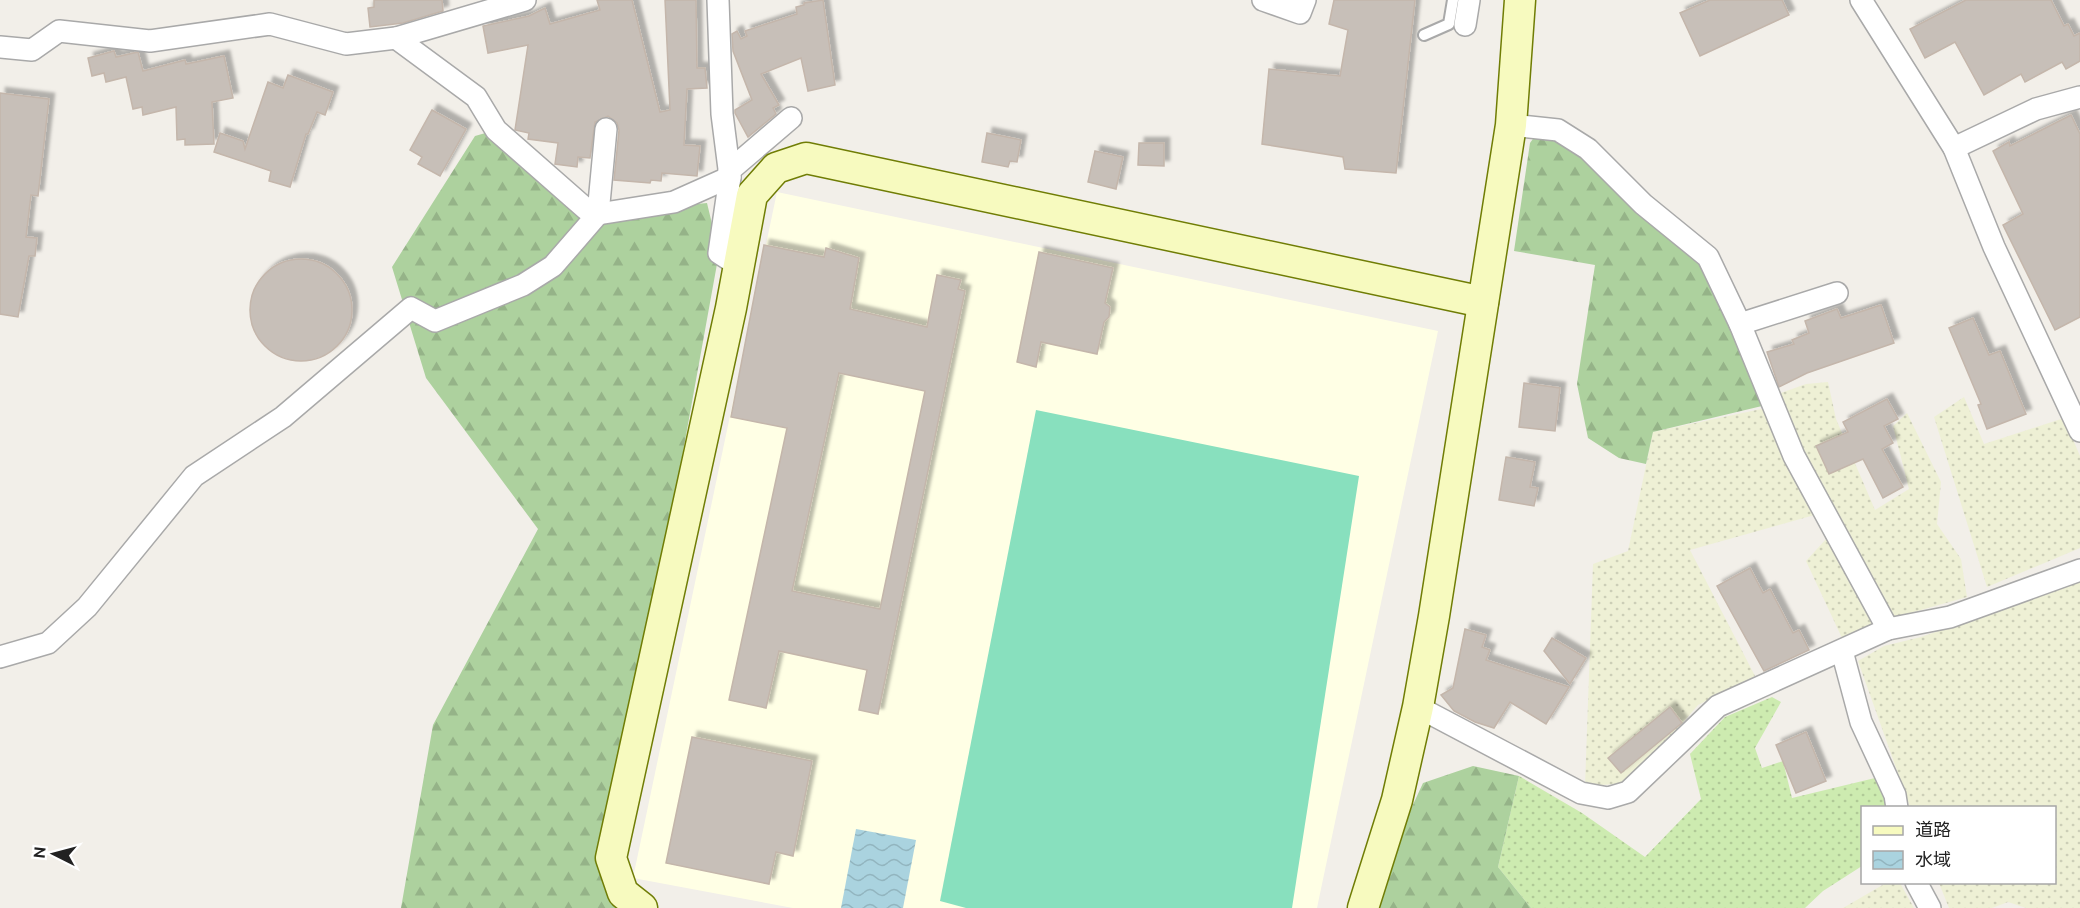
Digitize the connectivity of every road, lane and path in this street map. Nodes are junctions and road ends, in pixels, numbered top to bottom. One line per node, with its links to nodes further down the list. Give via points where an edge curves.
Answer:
1 (525, 0): 11 (street)
2 (718, 0): 18 (street, via 722,114)
3 (1263, 0): 4 (street, via 1300,13)
4 (1305, 0)
5 (1453, 0): 10 (lane, via 1449,24)
6 (1469, 0): 9 (street)
7 (1521, 0): 15 (street)
8 (1861, 0): 17 (street)
9 (1465, 25)
10 (1424, 35)
11 (396, 38): 12 (street, via 346,44 270,24 150,41 60,31 32,50); 19 (street, via 476,97 496,130 575,200)
12 (0, 47)
13 (2080, 98): 17 (street, via 2036,109)
14 (791, 117): 18 (street)
15 (1511, 125): 22 (street); 23 (street, via 1558,130 1588,149 1643,204 1708,257)
16 (606, 129): 19 (street)
17 (1954, 148): 24 (street, via 1994,247)
18 (730, 174): 19 (street, via 674,202); 20 (street, via 719,253)
19 (598, 214): 28 (street, via 553,266 523,285 435,321 411,308 283,417 194,476 87,607 48,643)
20 (739, 266): 22 (street, via 752,195 776,168 806,158); 32 (street, via 611,858 623,893)
21 (1837, 293): 23 (street)
22 (1483, 302): 29 (street)
23 (1740, 324): 26 (street, via 1794,456)
24 (2080, 431)
25 (2080, 570): 26 (street, via 1950,617)
26 (1888, 629): 27 (street)
27 (1842, 651): 29 (street, via 1718,706 1628,792 1608,798 1581,793); 30 (street, via 1861,722)
28 (0, 657)
29 (1418, 708): 33 (street, via 1397,800)
30 (1897, 806)
31 (1917, 884): 34 (street)
32 (642, 908)
33 (1363, 908)
34 (1930, 908)

